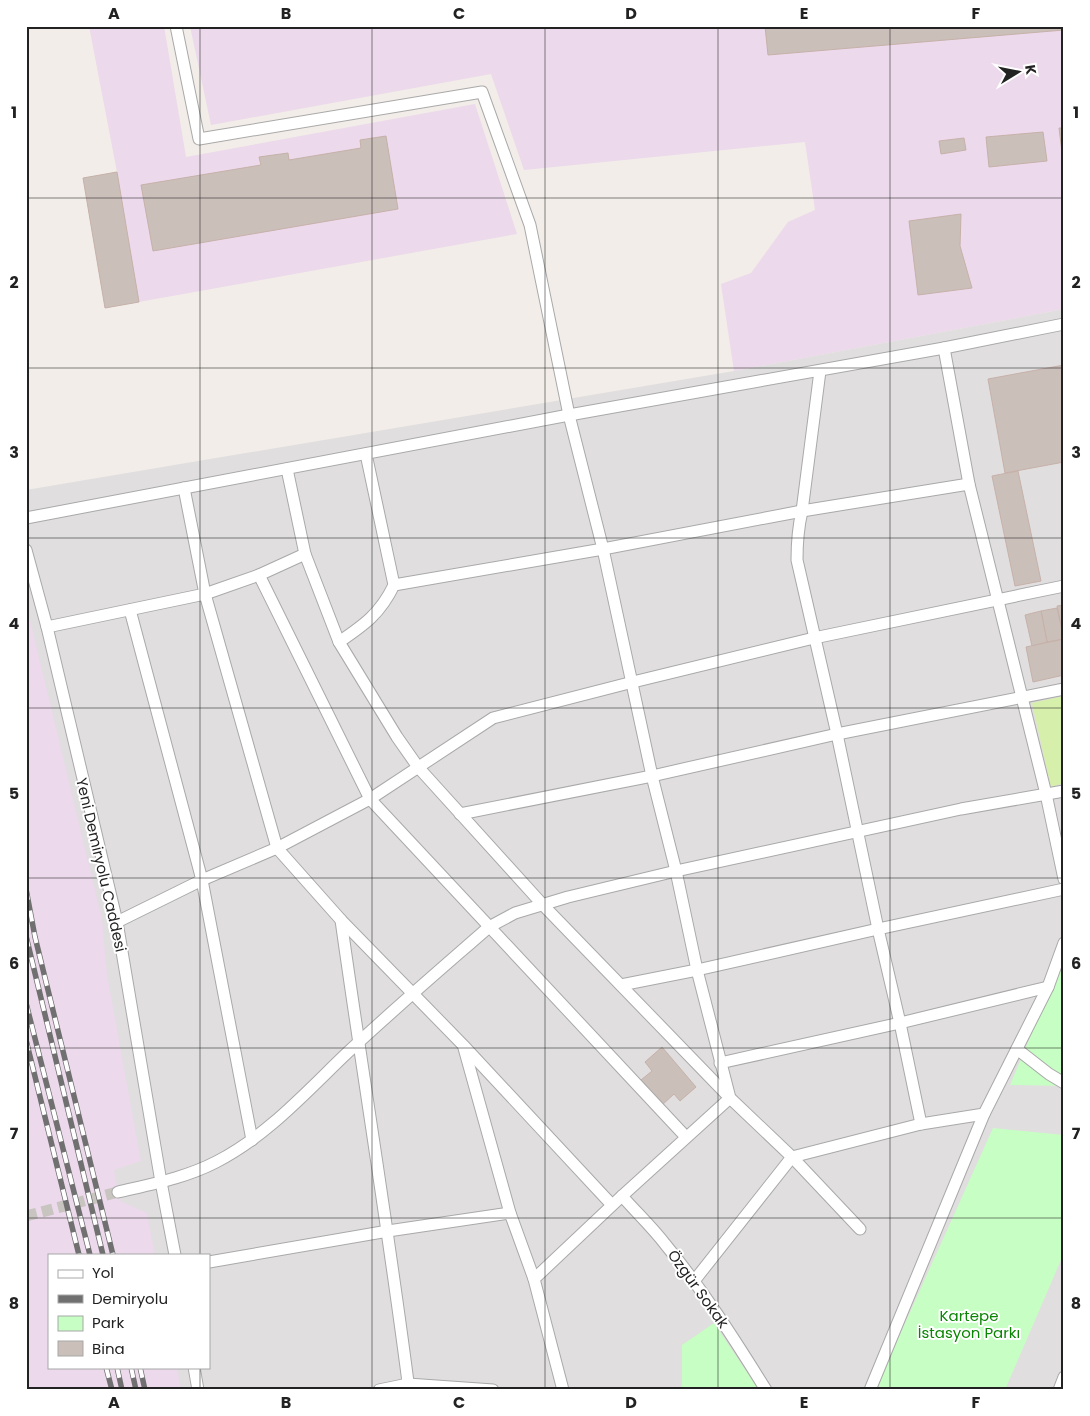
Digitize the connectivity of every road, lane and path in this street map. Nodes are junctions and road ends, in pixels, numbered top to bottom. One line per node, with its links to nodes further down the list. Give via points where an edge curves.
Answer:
1 (176, 26): 5 (street, via 199,139 482,92 530,225)
2 (1064, 324): 3 (street)
3 (944, 348): 4 (street); 8 (street)
4 (820, 370): 5 (street); 10 (street)
5 (569, 416): 6 (street); 13 (street)
6 (366, 454): 7 (street); 16 (street)
7 (287, 470): 9 (street); 14 (street)
8 (969, 484): 10 (street); 19 (street)
9 (184, 488): 11 (street); 18 (street)
10 (802, 511): 13 (street); 22 (street, via 797,560)
11 (26, 518)
12 (26, 550): 21 (street, Yeni Demiryolu Caddesi)
13 (602, 550): 16 (street); 24 (street)
14 (305, 554): 15 (street); 23 (street)
15 (259, 575): 18 (street); 32 (street)
16 (394, 585): 23 (street, via 374,616)
17 (1064, 586): 19 (street)
18 (205, 594): 20 (street); 35 (street)
19 (996, 600): 22 (street); 26 (street)
20 (130, 610): 21 (street); 38 (street)
21 (47, 627): 42 (street, Yeni Demiryolu Caddesi)
22 (814, 638): 24 (street); 27 (street)
23 (339, 642): 28 (street)
24 (632, 682): 28 (street, via 493,718); 29 (street)
25 (1064, 689): 26 (street)
26 (1022, 697): 27 (street); 31 (street)
27 (837, 734): 29 (street); 34 (street)
28 (418, 767): 32 (street); 33 (street)
29 (652, 776): 33 (street); 36 (street)
30 (1064, 791): 31 (street)
31 (1046, 794): 34 (street); 37 (street)
32 (370, 799): 35 (street); 43 (street)
33 (460, 814): 40 (street)
34 (858, 831): 36 (street); 44 (street)
35 (278, 848): 38 (street); 41 (street)
36 (676, 871): 40 (street); 46 (street)
37 (1064, 879)
38 (202, 880): 42 (street); 60 (street)
39 (1064, 890): 44 (street)
40 (543, 904): 43 (street, via 515,913); 47 (street)
41 (341, 920): 49 (street); 51 (street)
42 (116, 922): 62 (street, Yeni Demiryolu Caddesi)
43 (489, 927): 49 (street); 59 (street)
44 (878, 929): 46 (street); 50 (street)
45 (1064, 943): 48 (street)
46 (697, 970): 47 (street); 54 (street)
47 (621, 985): 56 (street)
48 (1048, 987): 50 (street); 53 (street)
49 (413, 994): 51 (street); 52 (street)
50 (900, 1024): 54 (street); 58 (street)
51 (358, 1043): 60 (street); 68 (street)
52 (463, 1046): 65 (street); 66 (street)
53 (1017, 1049): 55 (street); 57 (street)
54 (720, 1063): 56 (street)
55 (1064, 1083)
56 (730, 1098): 59 (street); 61 (street)
57 (984, 1114): 58 (street); 81 (street)
58 (921, 1124): 61 (street)
59 (686, 1137): 64 (street)
60 (252, 1140): 62 (street, via 202,1169)
61 (792, 1157): 67 (street); 72 (street)
62 (161, 1182): 63 (street); 69 (street, Yeni Demiryolu Caddesi)
63 (118, 1192)
64 (622, 1196): 65 (street); 72 (street, Özgür Sokak)
65 (612, 1205): 71 (street)
66 (510, 1213): 68 (street); 71 (street)
67 (860, 1229)
68 (388, 1231): 70 (street); 75 (street)
69 (175, 1254)
70 (210, 1262)
71 (534, 1279): 79 (street)
72 (694, 1281): 80 (street, Özgür Sokak)
73 (194, 1368): 76 (street)
74 (1064, 1377): 82 (street)
75 (408, 1387): 77 (street); 78 (street)
76 (198, 1390)
77 (379, 1390)
78 (493, 1390)
79 (563, 1390)
80 (766, 1390)
81 (870, 1390)
82 (1059, 1390)

